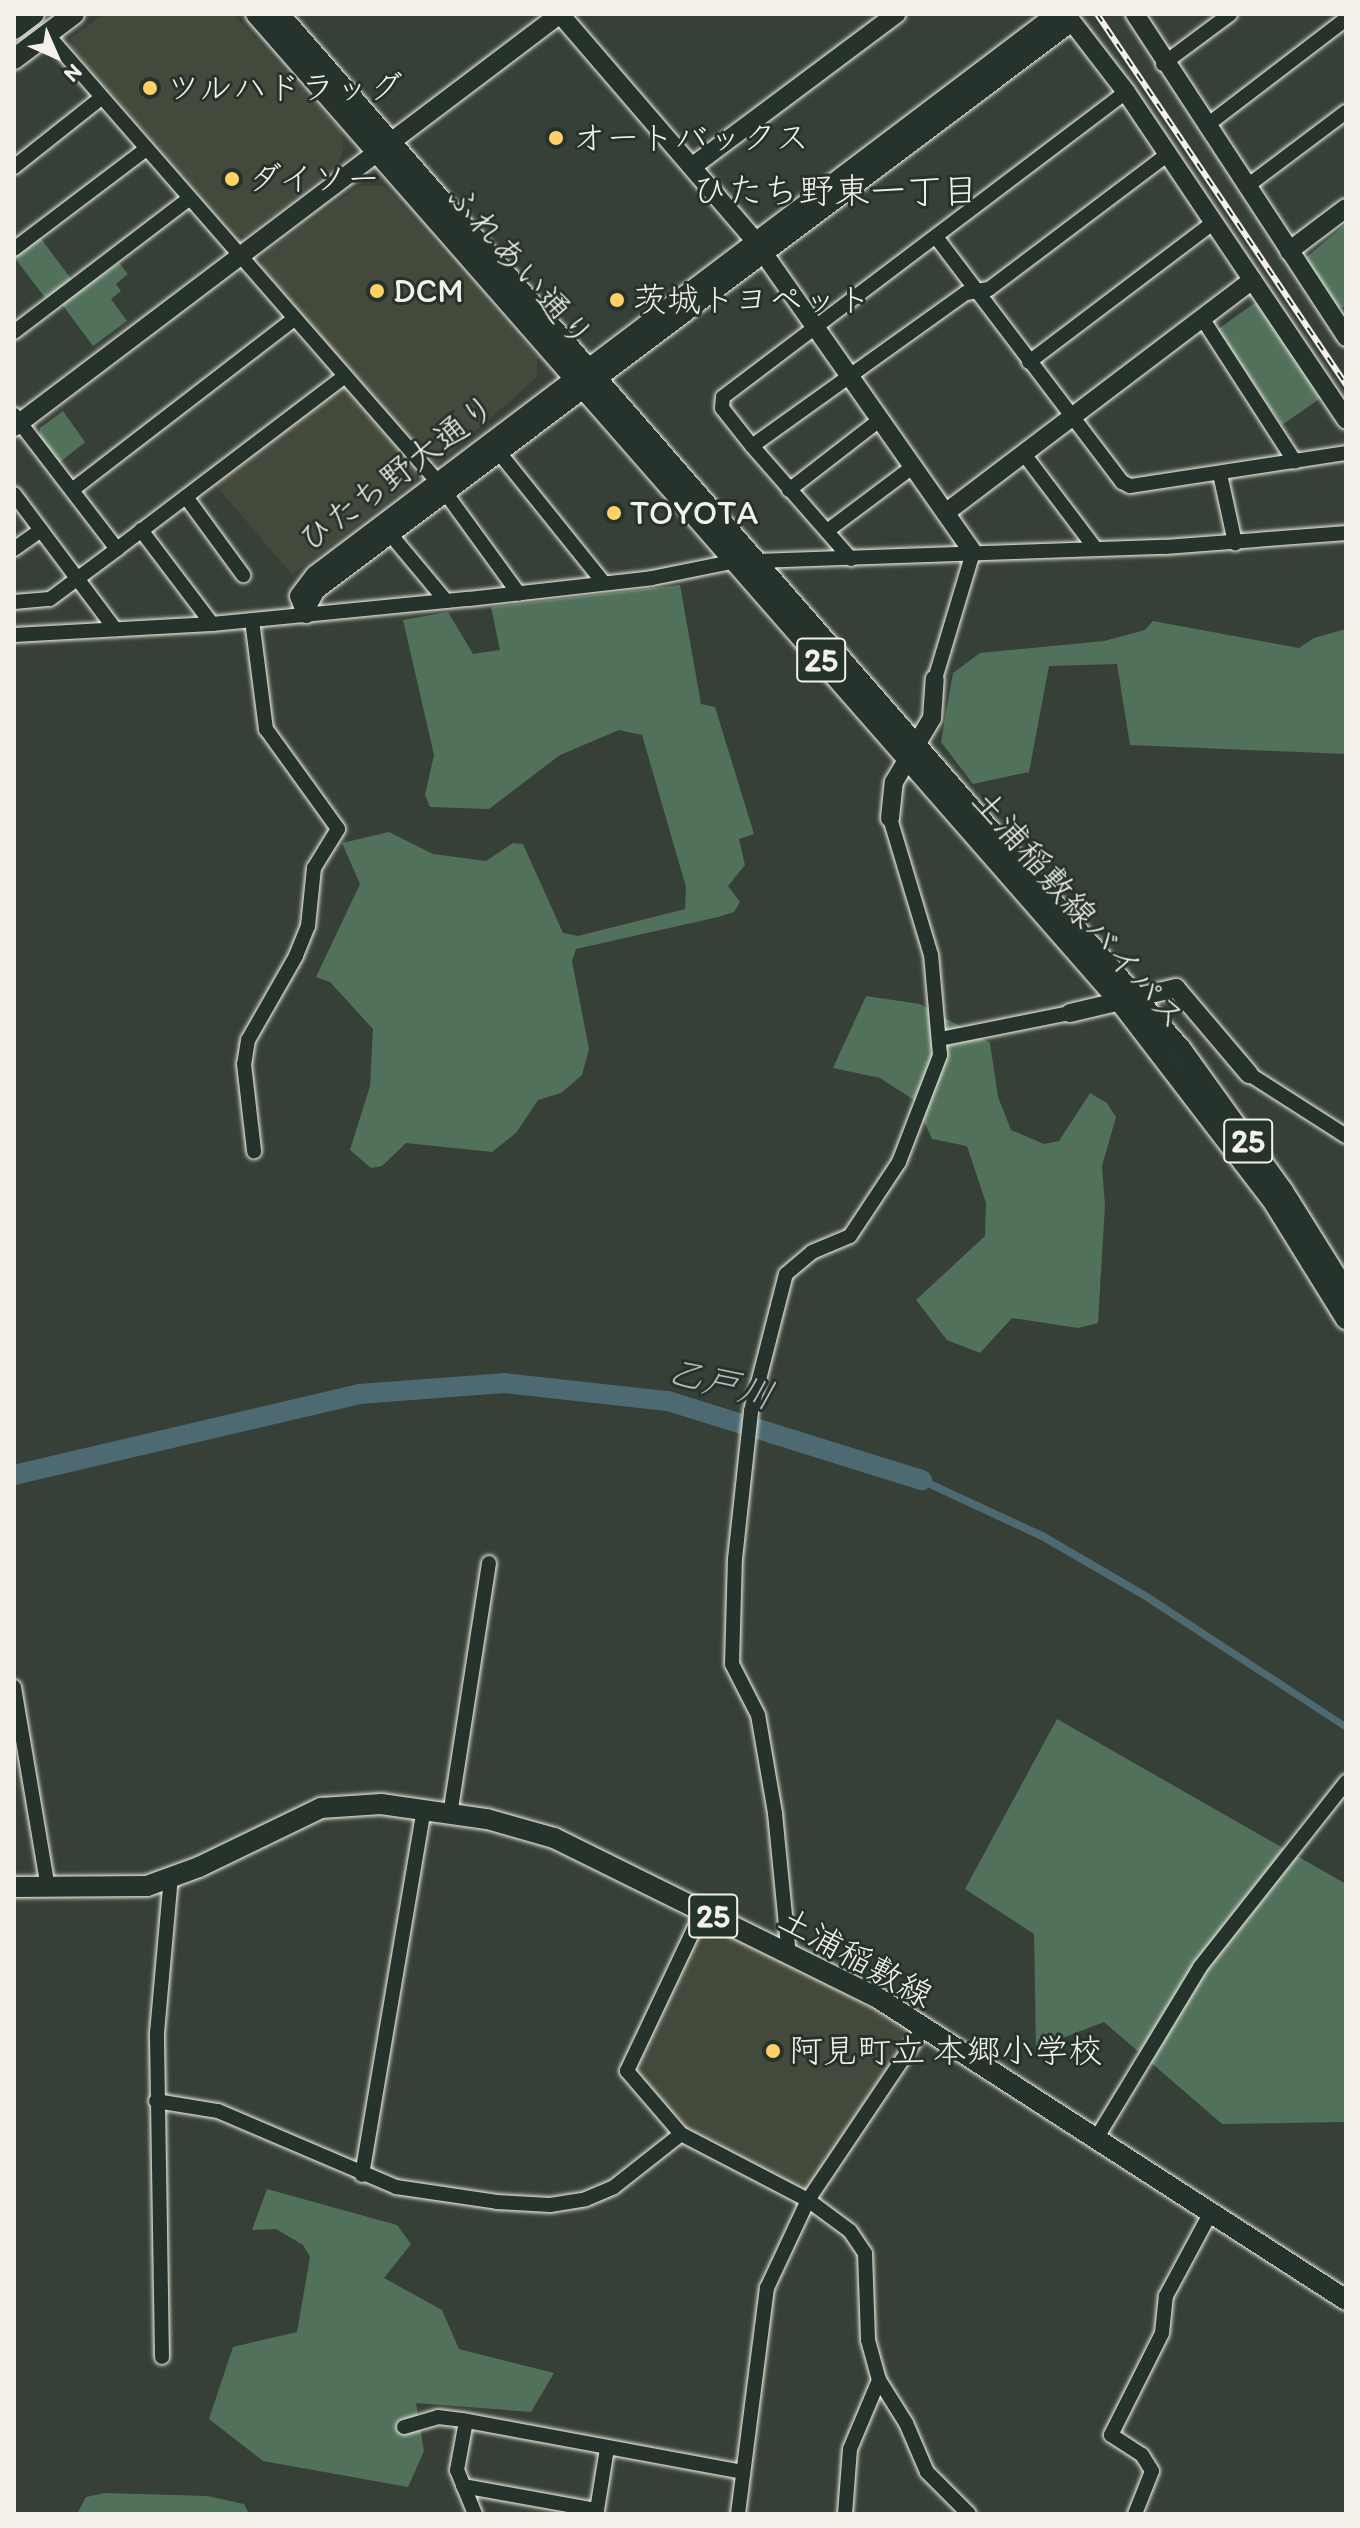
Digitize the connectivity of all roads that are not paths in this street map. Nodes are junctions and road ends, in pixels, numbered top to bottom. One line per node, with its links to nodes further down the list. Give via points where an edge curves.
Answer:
1 (34, 14): 11 (main road)
2 (74, 14): 12 (main road)
3 (256, 14): 20 (main road, ふれあい通り / 25)
4 (279, 14): 20 (main road, ふれあい通り / 25)
5 (560, 14): 20 (street); 22 (street)
6 (896, 14): 22 (street)
7 (1135, 14): 14 (street)
8 (1230, 14): 14 (street)
9 (1062, 19): 15 (street); 29 (street, ひたち野大通り)
10 (1346, 19): 18 (street)
11 (14, 29)
12 (47, 34): 13 (main road); 16 (street)
13 (14, 59)
14 (1163, 64): 18 (street)
15 (1126, 92): 21 (street); 28 (street)
16 (101, 98): 19 (street); 23 (street)
17 (1346, 112): 24 (street)
18 (1206, 126): 24 (street)
19 (146, 149): 25 (street); 30 (street)
20 (385, 149): 32 (street); 44 (main road, ふれあい通り / 25)
21 (1168, 154): 27 (street); 34 (street, via 989,289)
22 (693, 166): 29 (street)
23 (14, 167)
24 (1246, 187): 31 (street)
25 (190, 198): 32 (street); 39 (street)
26 (1346, 208): 31 (street)
27 (1213, 223): 33 (street); 41 (street)
28 (936, 237): 34 (street); 38 (street)
29 (760, 248): 38 (street); 44 (street, ひたち野大通り)
30 (14, 249)
31 (1289, 251): 35 (street)
32 (238, 257): 37 (street); 48 (street)
33 (1252, 280): 36 (street); 47 (street)
34 (975, 291): 41 (street); 43 (street)
35 (1340, 313): 40 (street)
36 (1202, 318): 45 (street); 53 (street)
37 (294, 319): 42 (street); 57 (street)
38 (816, 327): 43 (street); 49 (street, via 723,397 722,408)
39 (14, 332)
40 (1346, 337)
41 (1029, 362): 45 (street)
42 (345, 376): 56 (street); 60 (street)
43 (850, 376): 46 (street); 49 (street)
44 (586, 379): 52 (street, ひたち野大通り); 56 (street, ひたち野大通り); 73 (main road, ふれあい通り / 25)
45 (1073, 418): 51 (street); 55 (street, via 1130,486)
46 (881, 419): 54 (street); 58 (street)
47 (1346, 420)
48 (16, 421): 57 (street)
49 (752, 446): 58 (street)
50 (1346, 453): 53 (street)
51 (1024, 454): 61 (street); 68 (street)
52 (501, 455): 56 (street, ひたち野大通り); 76 (street)
53 (1295, 462): 55 (street)
54 (914, 466): 61 (street); 64 (street)
55 (1220, 474): 67 (street)
56 (442, 488): 66 (street, ひたち野大通り); 77 (street); 80 (street, ひたち野大通り, via 302,587 300,605)
57 (72, 490): 70 (street)
58 (789, 490): 64 (street)
59 (14, 494): 62 (street)
60 (186, 497): 63 (street); 74 (street)
61 (948, 511): 71 (street)
62 (41, 530): 69 (street); 75 (street)
63 (141, 530): 70 (street); 82 (street)
64 (827, 531): 72 (street)
65 (1346, 533): 67 (street)
66 (391, 535): 78 (street); 80 (street, ひたち野大通り, via 316,590)
67 (1235, 543): 68 (street)
68 (1095, 548): 71 (street)
69 (14, 549)
70 (117, 549): 75 (street)
71 (973, 552): 72 (street); 85 (street)
72 (851, 559): 73 (street)
73 (746, 561): 76 (street); 86 (main road, 土浦稲敷線バイパス / 25)
74 (243, 575)
75 (77, 579): 79 (street, via 50,599); 83 (street)
76 (604, 583): 77 (street)
77 (519, 594): 78 (street)
78 (446, 601): 80 (street)
79 (14, 602)
80 (306, 614): 81 (street)
81 (252, 620): 82 (street); 93 (street, via 266,729 338,829 314,868 308,926 296,956 248,1040 244,1064)
82 (212, 624): 83 (street)
83 (115, 629): 84 (street)
84 (14, 635)
85 (935, 679): 86 (street, via 932,718)
86 (913, 751): 87 (street, via 892,789); 88 (main road, 土浦稲敷線バイパス / 25)
87 (890, 818): 90 (street, via 898,858 922,912)
88 (1129, 1000): 89 (street); 91 (street, via 1168,988 1180,990); 94 (main road, 土浦稲敷線バイパス / 25, via 1213,1091); 95 (main road, 土浦稲敷線バイパス / 25, via 1274,1203)
89 (1070, 1013): 90 (street)
90 (940, 1039): 106 (street, via 934,1081 899,1162 850,1236 812,1252 786,1274 748,1432 732,1664 758,1715 775,1813)
91 (1249, 1074): 92 (street)
92 (1346, 1136)
93 (254, 1151)
94 (1346, 1292)
95 (1346, 1319)
96 (489, 1563): 101 (street)
97 (14, 1687): 98 (street)
98 (18, 1746): 104 (street)
99 (1346, 1782): 110 (street, via 1200,1967)
100 (424, 1810): 101 (main road, 土浦稲敷線 / 25); 102 (main road, 土浦稲敷線 / 25, via 381,1804 321,1808); 111 (street)
101 (450, 1815): 105 (main road, 土浦稲敷線 / 25, via 487,1819 554,1838)
102 (171, 1877): 104 (main road, 土浦稲敷線 / 25, via 147,1886); 108 (street)
103 (14, 1887): 104 (main road, 土浦稲敷線 / 25)
104 (48, 1888)
105 (703, 1910): 106 (main road, 土浦稲敷線 / 25); 109 (street, via 627,2071)
106 (789, 1956): 107 (main road, 土浦稲敷線 / 25, via 878,1998)
107 (923, 2029): 110 (main road, 土浦稲敷線 / 25); 112 (street)
108 (156, 2101): 111 (street, via 226,2114); 115 (street)
109 (681, 2134): 111 (street, via 614,2187 550,2205 452,2197); 112 (street)
110 (1096, 2139): 113 (main road, 土浦稲敷線 / 25)
111 (362, 2175)
112 (808, 2200): 116 (street, via 850,2231 865,2253 868,2340); 120 (street, via 767,2288)
113 (1210, 2214): 114 (main road, 土浦稲敷線 / 25); 126 (street, via 1166,2296 1162,2333 1111,2435 1142,2455 1152,2471)
114 (1346, 2300)
115 (162, 2357)
116 (879, 2380): 124 (street, via 850,2449); 125 (street, via 906,2423 927,2472)
117 (466, 2421): 118 (street, via 438,2417); 119 (street); 121 (street, via 457,2470)
118 (404, 2427)
119 (607, 2448): 120 (street); 121 (street, via 597,2510)
120 (742, 2472): 123 (street)
121 (463, 2486): 122 (street)
122 (475, 2514)
123 (738, 2514)
124 (845, 2514)
125 (969, 2514)
126 (1135, 2514)

